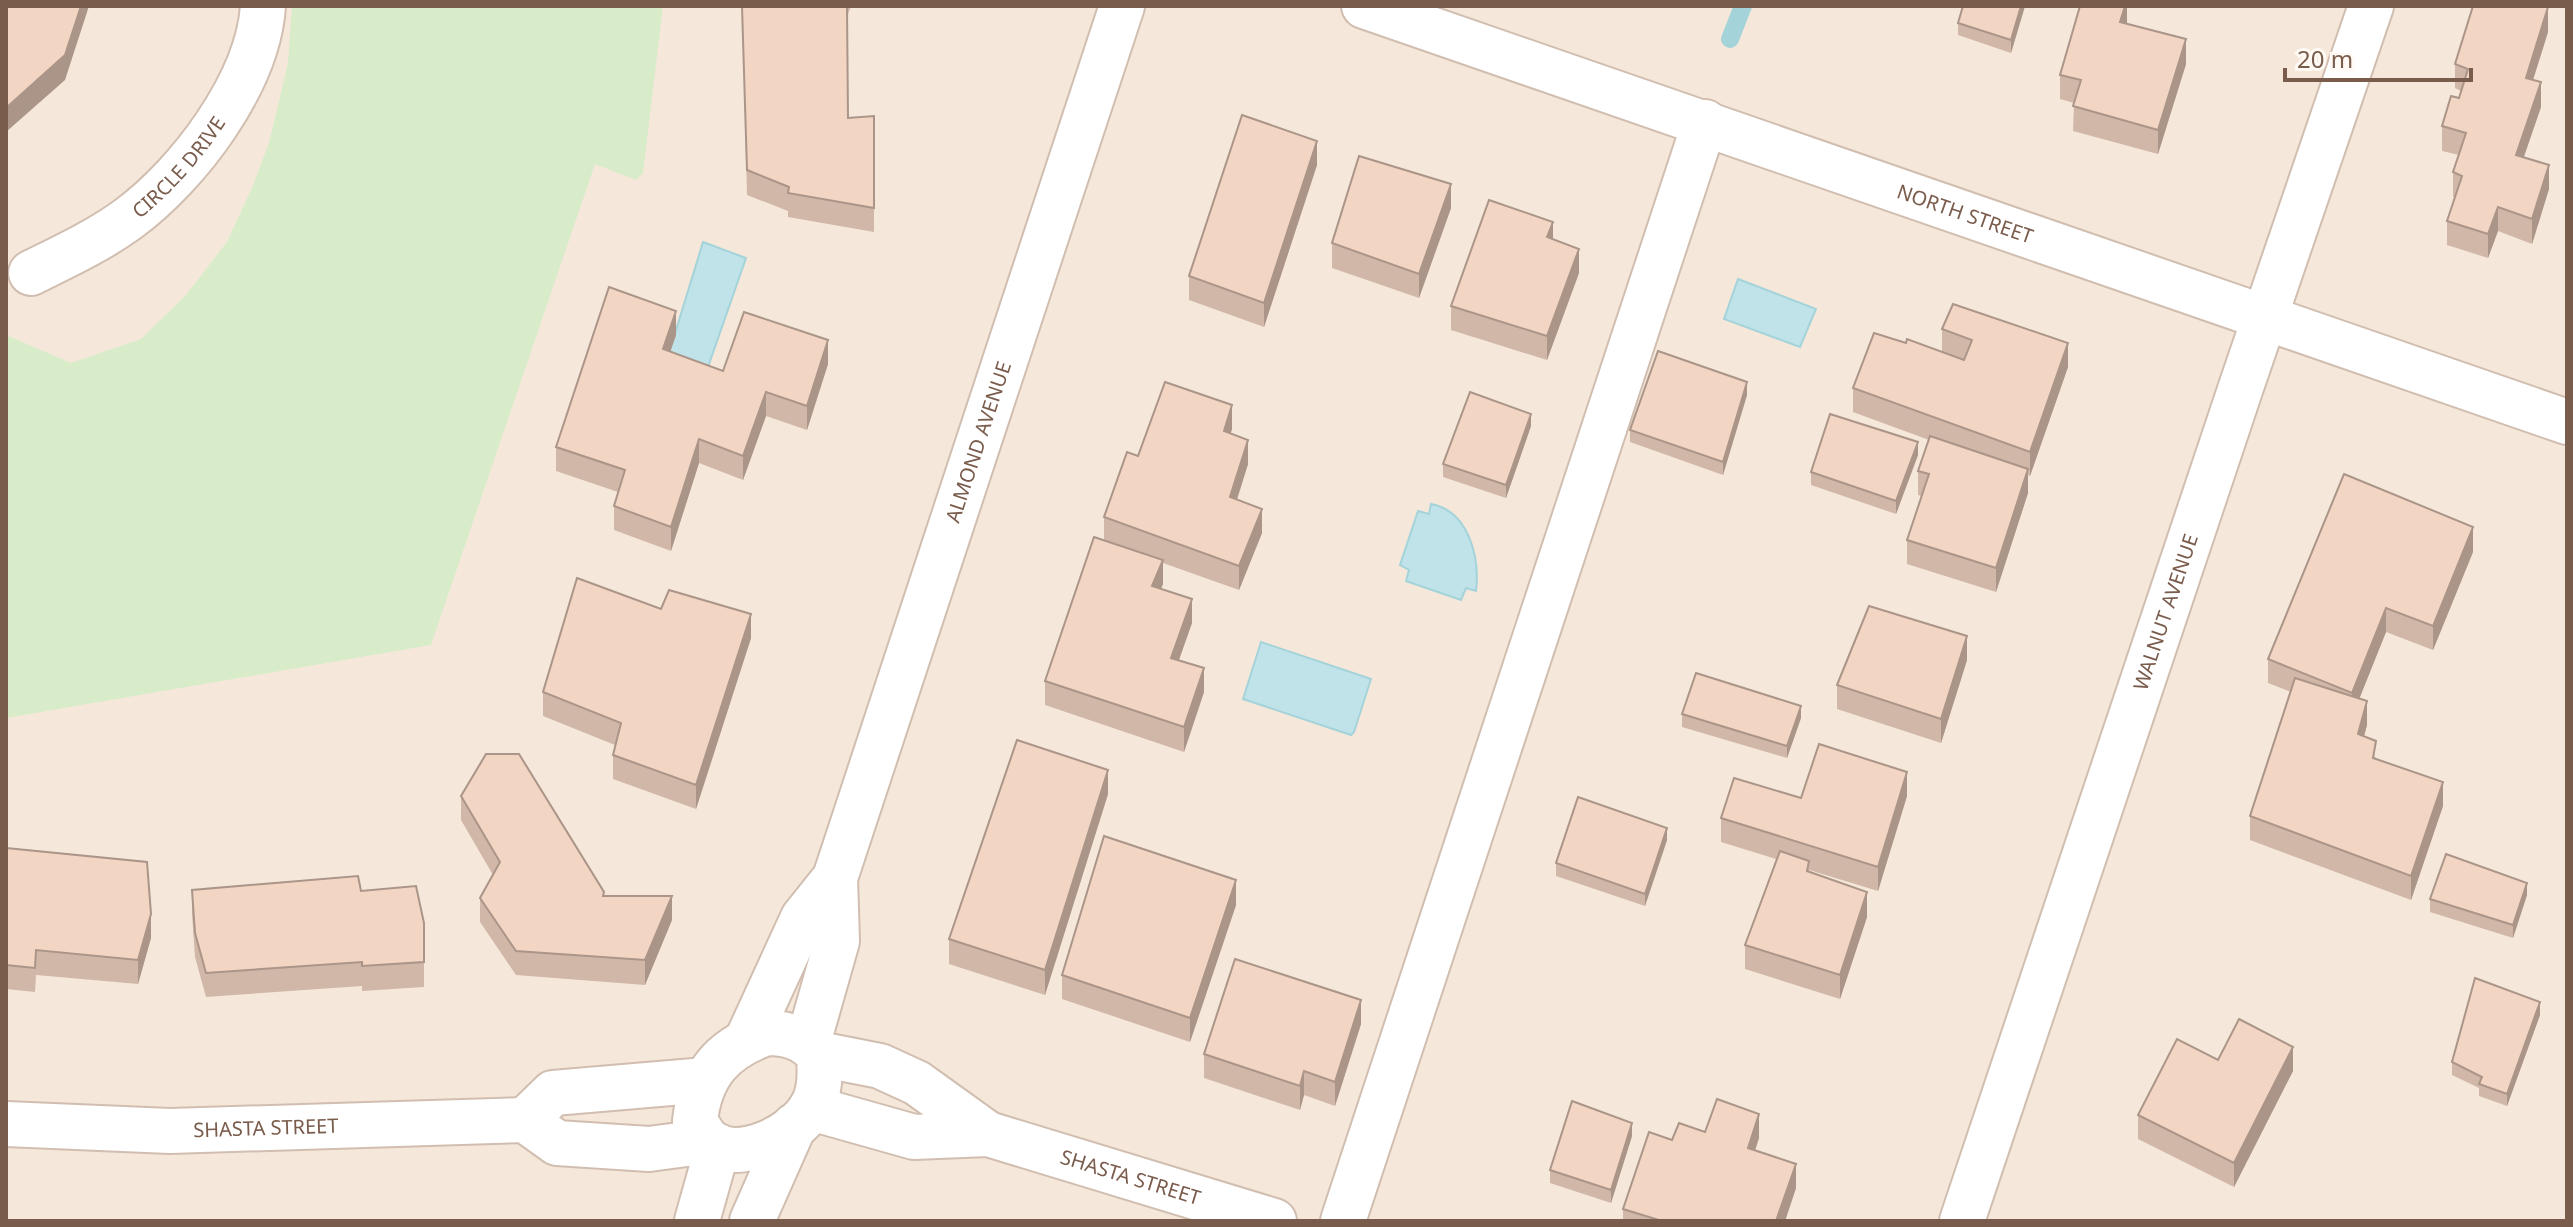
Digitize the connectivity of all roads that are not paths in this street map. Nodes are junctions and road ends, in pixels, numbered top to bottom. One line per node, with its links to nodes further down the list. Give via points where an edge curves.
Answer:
1 (263, 6): 6 (street, CIRCLE DRIVE, via 252,56 236,92 175,179 127,220)
2 (1122, 6): 9 (street, ALMOND AVENUE)
3 (1364, 6): 5 (street, NORTH STREET)
4 (2371, 6): 7 (street, WALNUT AVENUE)
5 (1705, 122): 7 (street, NORTH STREET); 23 (street)
6 (31, 273)
7 (2264, 319): 8 (street, NORTH STREET); 24 (street, WALNUT AVENUE)
8 (2567, 422)
9 (835, 878): 10 (street, ALMOND AVENUE, via 837,941); 11 (street, ALMOND AVENUE, via 803,918)
10 (830, 967): 12 (street, ALMOND AVENUE); 13 (street, via 848,1026)
11 (747, 1040): 12 (street, via 785,1033); 14 (street, via 731,1049)
12 (813, 1048): 13 (street, SHASTA STREET); 15 (street, via 820,1078)
13 (880, 1066): 18 (street, SHASTA STREET, via 917,1083)
14 (706, 1080): 16 (street, via 553,1093); 19 (street, via 695,1121)
15 (802, 1117): 18 (street, SHASTA STREET, via 914,1137); 19 (street, via 761,1147 743,1151); 21 (street)
16 (525, 1120): 17 (street, SHASTA STREET, via 170,1131); 19 (street, via 557,1143 649,1149)
17 (6, 1124)
18 (988, 1134): 22 (street, SHASTA STREET)
19 (714, 1143): 20 (street)
20 (697, 1221)
21 (752, 1221)
22 (1274, 1221)
23 (1343, 1221)
24 (1962, 1221)

